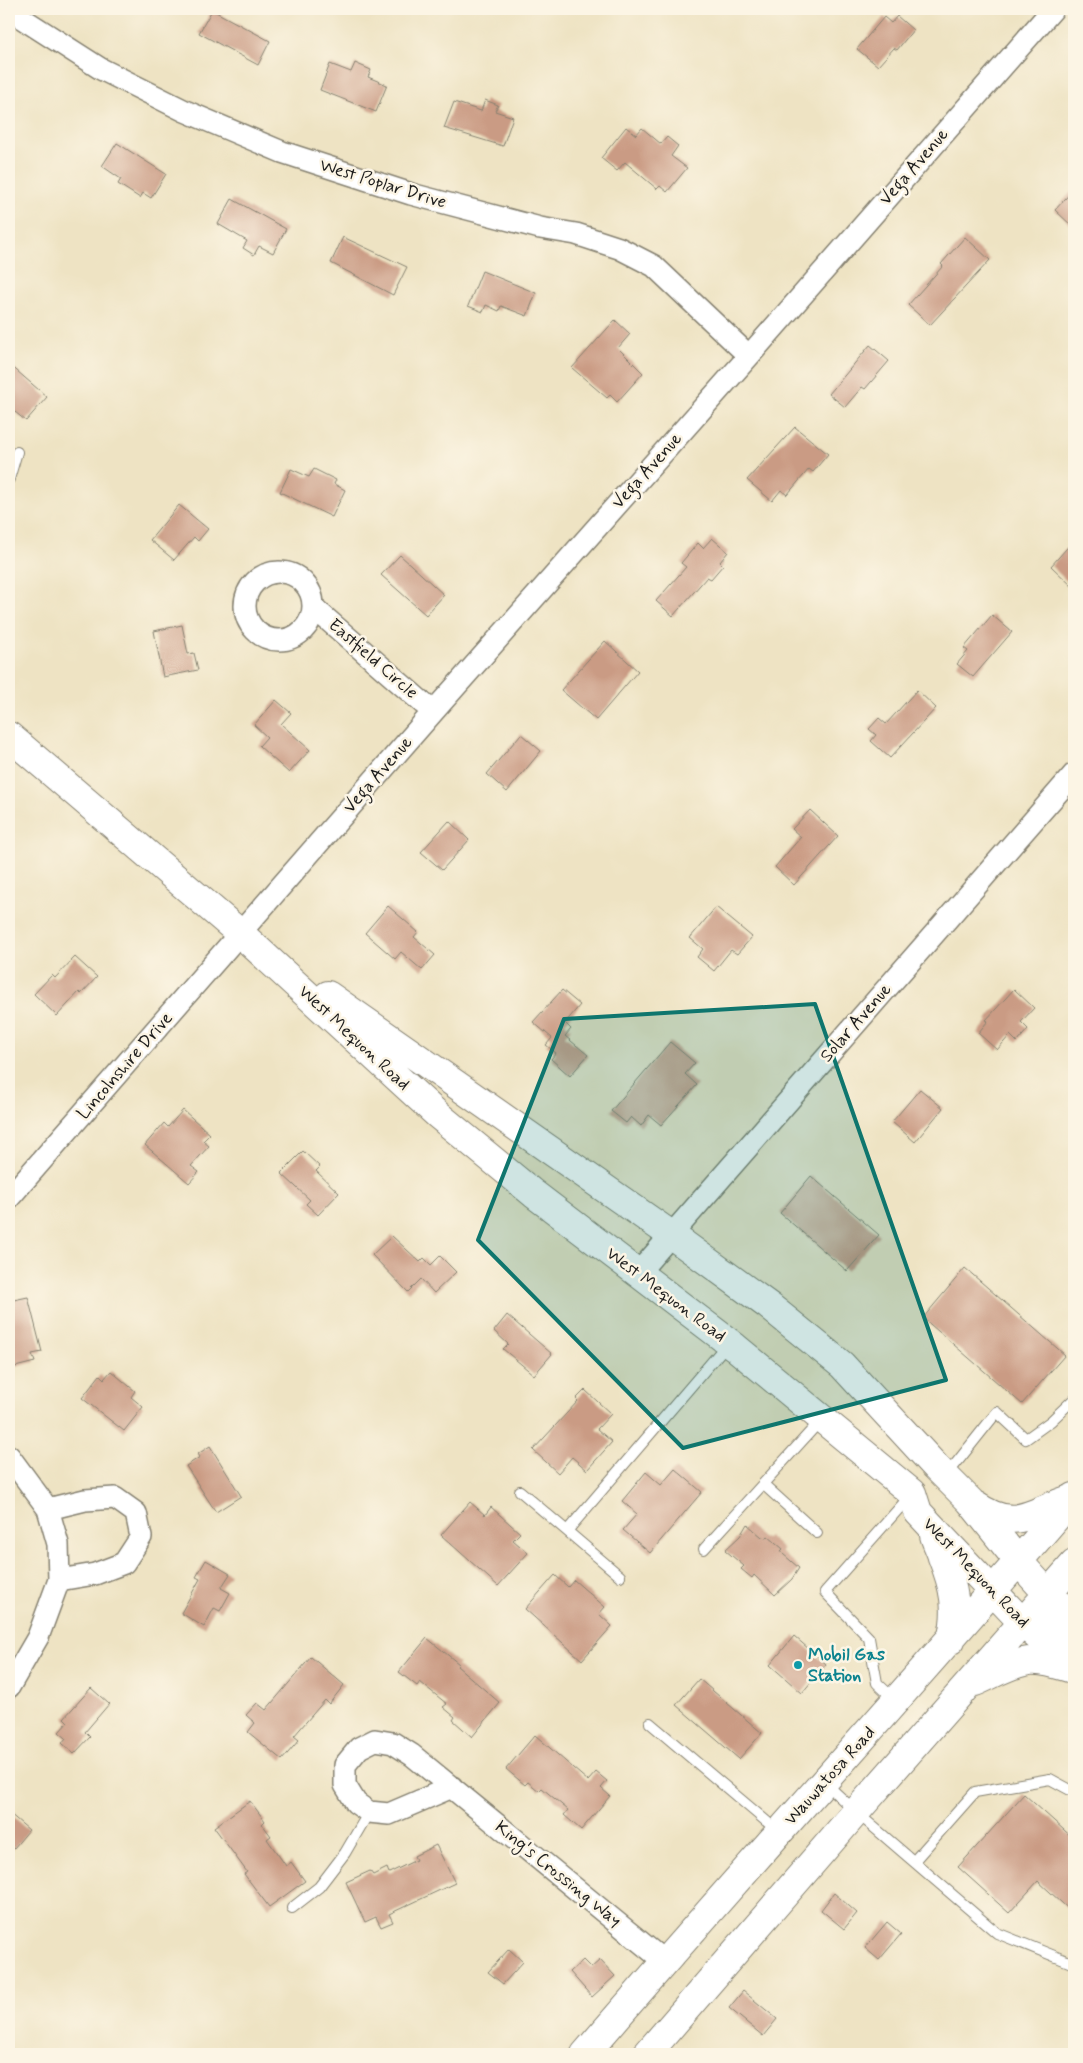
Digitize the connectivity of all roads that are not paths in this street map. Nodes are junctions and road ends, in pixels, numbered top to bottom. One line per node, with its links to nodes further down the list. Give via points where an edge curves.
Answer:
1 (1052, 9): 3 (street, Vega Avenue)
2 (9, 10): 3 (street, West Poplar Drive, via 101,69 185,111 282,152 411,194 540,228 576,234 619,248 654,266)
3 (749, 356): 7 (street, Vega Avenue)
4 (17, 452): 5 (lane)
5 (9, 479)
6 (313, 607): 7 (street, Eastfield Circle)
7 (433, 712): 10 (street, Vega Avenue)
8 (9, 736): 10 (main road, West Mequon Road)
9 (1074, 774): 12 (street, Solar Avenue)
10 (241, 934): 11 (street, Lincolnshire Drive); 12 (main road, West Mequon Road); 13 (main road, West Mequon Road, via 438,1115)
11 (9, 1198)
12 (670, 1234): 13 (street, Solar Avenue); 18 (main road, West Mequon Road, via 769,1306 842,1365)
13 (638, 1273): 14 (main road, West Mequon Road)
14 (728, 1342): 16 (main road, West Mequon Road); 27 (lane)
15 (1074, 1399): 18 (lane, via 1026,1440 997,1412)
16 (821, 1419): 19 (lane); 21 (main road, West Mequon Road)
17 (9, 1456): 24 (street)
18 (941, 1472): 21 (main road); 23 (main road, West Mequon Road)
19 (763, 1484): 28 (lane); 29 (lane)
20 (520, 1491): 27 (lane)
21 (912, 1493): 26 (main road, West Mequon Road, via 918,1512); 33 (main road, via 932,1506); 40 (lane, via 825,1592 869,1638 877,1683)
22 (1074, 1498): 23 (main road, via 1007,1520); 33 (main road, Wauwatosa Road)
23 (970, 1501): 33 (main road, West Mequon Road)
24 (48, 1509): 32 (street, via 58,1544); 32 (street, via 85,1500 116,1498 136,1513 142,1537 124,1563 95,1574)
25 (1074, 1525): 33 (main road)
26 (933, 1528): 33 (main road, West Mequon Road); 35 (main road, via 956,1609)
27 (567, 1531): 31 (lane)
28 (817, 1533)
29 (704, 1549)
30 (1074, 1564): 33 (main road, Wauwatosa Road)
31 (620, 1576)
32 (58, 1580): 39 (street, via 38,1637)
33 (1022, 1592): 34 (main road, West Mequon Road); 35 (main road, Wauwatosa Road); 36 (main road); 37 (main road, West Mequon Road); 38 (main road, Wauwatosa Road); 46 (main road, via 890,1749)
34 (1074, 1618)
35 (950, 1640): 40 (main road, Wauwatosa Road)
36 (1074, 1641)
37 (1074, 1670): 38 (main road, via 1030,1660)
38 (967, 1686): 46 (main road, Wauwatosa Road)
39 (9, 1687)
40 (896, 1702): 42 (main road, Wauwatosa Road)
41 (650, 1723): 47 (lane)
42 (825, 1783): 46 (lane); 47 (main road, Wauwatosa Road)
43 (452, 1787): 45 (street, via 390,1814); 45 (street, King's Crossing Way, via 412,1755 393,1744 375,1740 359,1748 345,1765 345,1785 356,1803); 50 (street, King's Crossing Way)
44 (1074, 1792): 48 (lane, via 1050,1779 975,1792)
45 (369, 1812): 49 (lane, via 345,1853 319,1887)
46 (856, 1812): 48 (lane); 53 (main road, Wauwatosa Road)
47 (779, 1833): 50 (main road, Wauwatosa Road)
48 (914, 1861): 51 (lane, via 997,1933)
49 (292, 1908)
50 (665, 1962): 52 (main road, Wauwatosa Road)
51 (1074, 1964)
52 (585, 2054)
53 (647, 2054)

